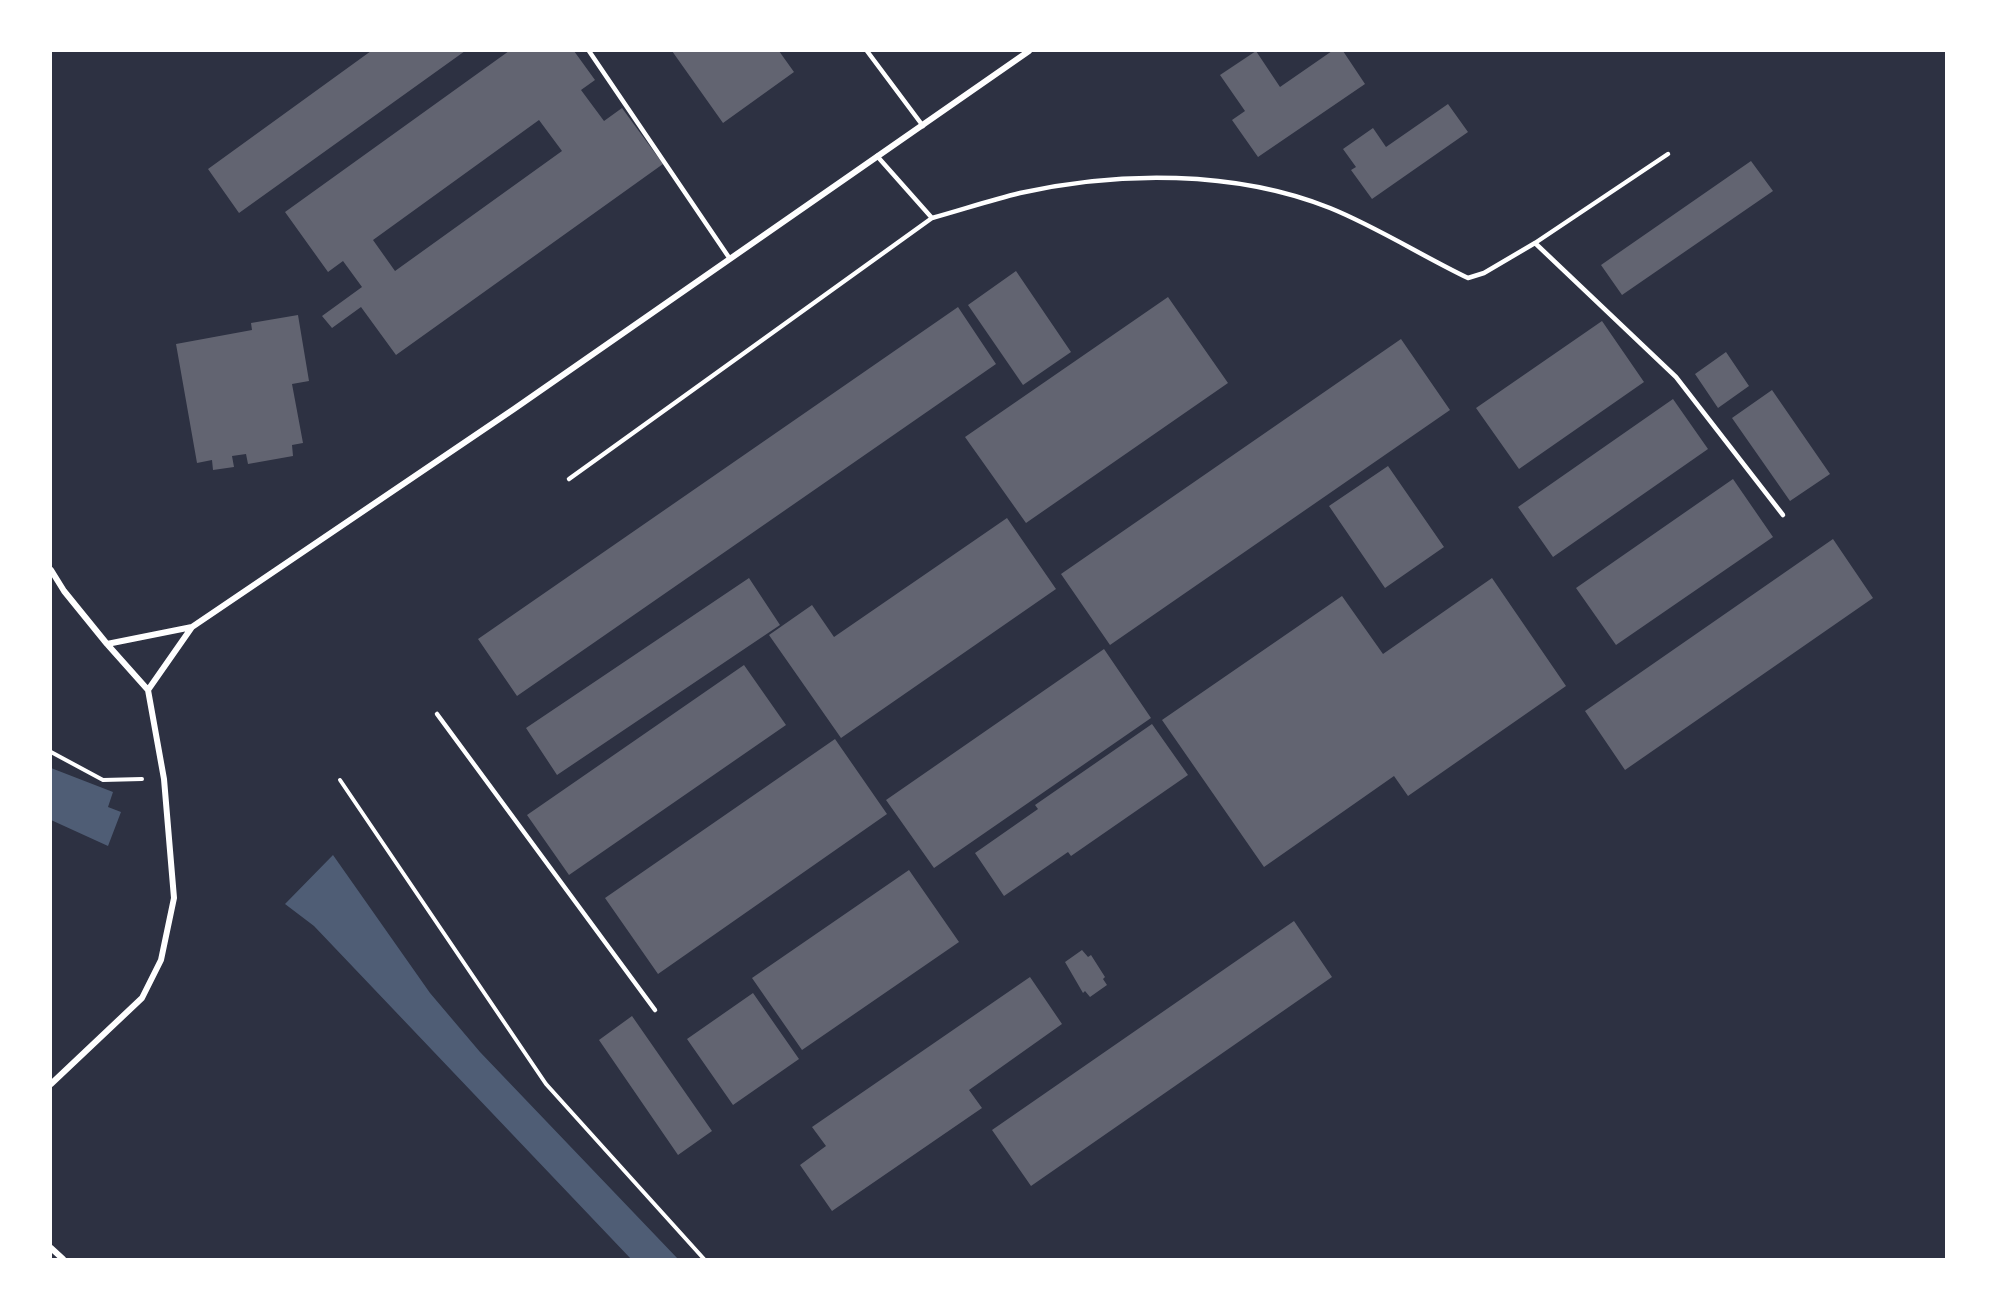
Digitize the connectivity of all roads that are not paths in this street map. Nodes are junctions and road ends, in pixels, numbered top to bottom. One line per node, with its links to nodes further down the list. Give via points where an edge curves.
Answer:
1 (589, 51): 9 (lane)
2 (867, 51): 4 (lane)
3 (1029, 51): 4 (street)
4 (923, 126): 6 (street)
5 (1668, 154): 8 (lane)
6 (877, 156): 7 (lane); 9 (street)
7 (932, 218): 8 (lane, via 1022,193 1078,184 1187,178 1266,188 1330,208 1468,278); 10 (lane)
8 (1535, 243): 11 (lane, via 1676,377)
9 (730, 259): 13 (street)
10 (569, 479)
11 (1783, 514)
12 (51, 570): 14 (street)
13 (192, 627): 14 (street); 15 (street)
14 (107, 644): 15 (street)
15 (148, 690): 18 (street, via 164,779 174,898 161,960 142,998)
16 (437, 714): 17 (lane)
17 (655, 1010)
18 (51, 1084)
19 (51, 1248): 20 (street)
20 (63, 1259)

